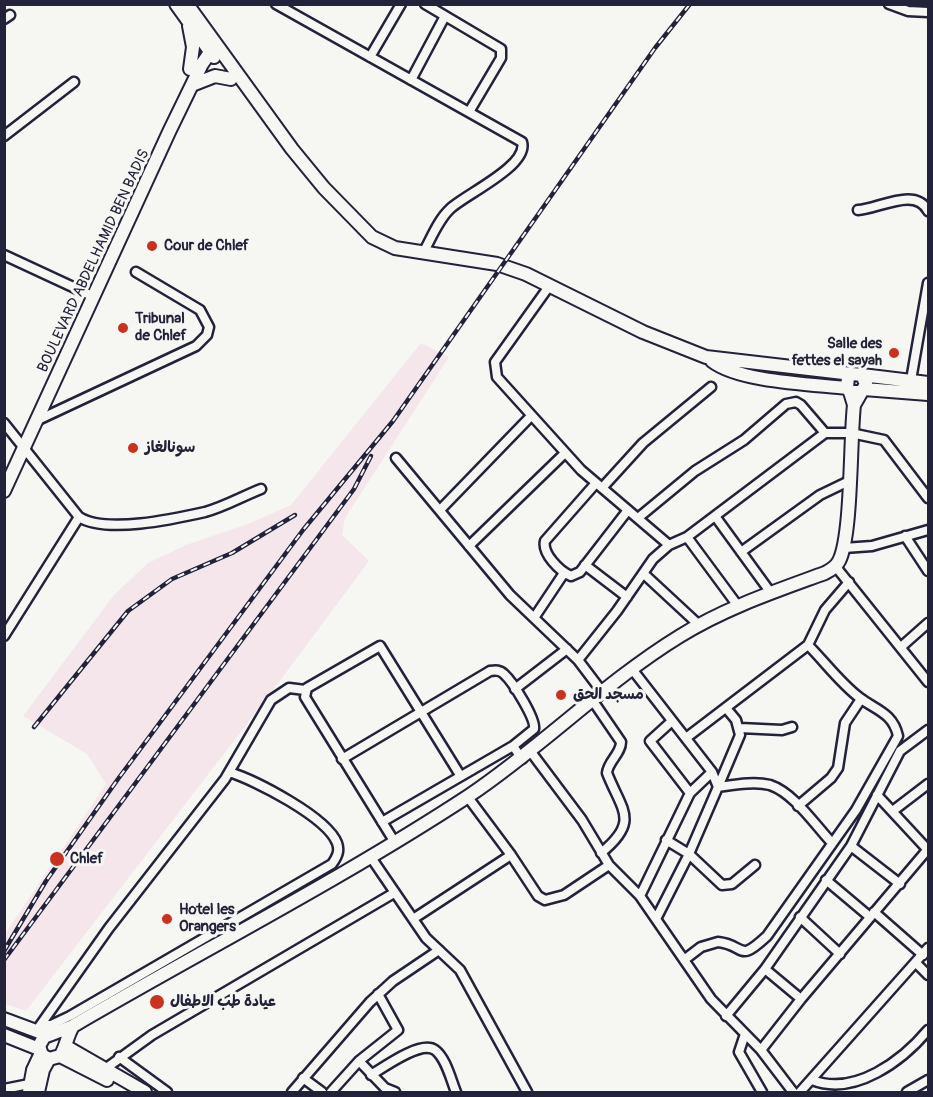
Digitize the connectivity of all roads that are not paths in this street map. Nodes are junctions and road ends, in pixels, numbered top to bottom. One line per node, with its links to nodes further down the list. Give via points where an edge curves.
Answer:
1 (176, 4): 9 (main road)
2 (187, 4): 10 (main road)
3 (276, 4): 11 (street)
4 (401, 4): 11 (street)
5 (425, 4): 8 (street)
6 (889, 4): 7 (street, via 908,11)
7 (928, 12)
8 (445, 16): 14 (street); 17 (street, via 502,52)
9 (187, 19): 10 (main road); 12 (main road, via 193,47)
10 (210, 45): 12 (main road, BOULEVARD ABDELHAMID BEN BADIS); 13 (main road); 16 (main road, BOULEVARD ABDELHAMID BEN BADIS); 18 (main road)
11 (370, 57): 14 (street)
12 (190, 69): 27 (main road, BOULEVARD ABDELHAMID BEN BADIS)
13 (231, 79): 16 (main road, via 215,76); 18 (main road)
14 (411, 80): 17 (street)
15 (74, 82): 19 (street)
16 (192, 85): 36 (main road, BOULEVARD ABDELHAMID BEN BADIS)
17 (469, 112): 22 (street, via 522,142 524,149 497,177 448,210)
18 (267, 118): 22 (main road, via 360,227 387,245)
19 (4, 136)
20 (858, 210): 21 (street, via 904,199 919,201)
21 (928, 211)
22 (423, 253): 26 (main road, via 497,264)
23 (4, 255): 27 (street)
24 (136, 272): 36 (street, via 200,309 209,327 207,335 196,346)
25 (928, 283): 30 (street)
26 (550, 285): 28 (main road, via 643,332); 35 (street, via 495,362 497,377)
27 (88, 294): 41 (main road, BOULEVARD ABDELHAMID BEN BADIS)
28 (706, 357): 29 (main road); 33 (main road, via 719,367 761,378)
29 (857, 375): 30 (main road); 33 (main road, via 865,379); 33 (main road, via 846,382)
30 (911, 380): 31 (main road)
31 (928, 383)
32 (711, 387): 46 (street)
33 (855, 390): 34 (main road); 39 (main road)
34 (928, 394)
35 (531, 416): 42 (street); 50 (street)
36 (38, 420): 41 (main road, BOULEVARD ABDELHAMID BEN BADIS)
37 (4, 423): 41 (street)
38 (825, 433): 39 (street); 52 (street); 54 (street, via 801,405 786,404)
39 (851, 433): 45 (main road); 49 (street, via 884,440)
40 (4, 442): 41 (street)
41 (19, 442): 44 (main road, BOULEVARD ABDELHAMID BEN BADIS); 48 (main road, BOULEVARD ABDELHAMID BEN BADIS); 53 (street)
42 (565, 453): 46 (street); 59 (street)
43 (396, 458): 50 (street)
44 (4, 474)
45 (849, 481): 60 (main road); 61 (street, via 820,495)
46 (599, 485): 51 (street); 65 (street, via 545,541 546,551)
47 (261, 489): 53 (street, via 207,511 153,520 98,525)
48 (4, 491)
49 (928, 498)
50 (440, 510): 59 (street)
51 (627, 510): 54 (street); 62 (street)
52 (715, 516): 57 (street); 61 (street)
53 (79, 517): 74 (street)
54 (638, 518): 58 (street)
55 (928, 530): 56 (street)
56 (906, 536): 60 (street); 64 (street)
57 (687, 537): 58 (street); 70 (street)
58 (669, 545): 66 (street)
59 (469, 546): 71 (street)
60 (844, 548): 63 (main road)
61 (741, 552): 68 (street)
62 (585, 565): 65 (street, via 576,575); 69 (street)
63 (836, 567): 67 (street); 68 (main road)
64 (928, 571)
65 (564, 573): 71 (street)
66 (644, 574): 69 (street); 73 (street)
67 (849, 582): 75 (street, via 825,610); 76 (street)
68 (771, 593): 70 (main road)
69 (627, 597): 78 (street)
70 (738, 606): 73 (main road)
71 (534, 618): 77 (street)
72 (928, 623): 76 (street)
73 (699, 625): 79 (main road)
74 (4, 636)
75 (808, 645): 84 (street); 85 (street)
76 (901, 647): 80 (street)
77 (567, 649): 78 (street); 81 (street)
78 (578, 660): 83 (street)
79 (632, 669): 83 (main road); 87 (street)
80 (928, 682)
81 (515, 689): 86 (street, via 503,673 490,671); 92 (street, via 535,726)
82 (305, 690): 86 (street, via 380,646); 94 (street, via 305,697); 95 (street, via 289,688 271,700)
83 (598, 697): 93 (main road); 111 (street, via 621,742 607,773 626,815 622,833)
84 (861, 699): 103 (street, via 844,723 837,768); 108 (street, via 891,720 898,736 865,796)
85 (726, 708): 89 (street); 91 (street)
86 (420, 712): 94 (street); 97 (street)
87 (672, 721): 91 (street); 100 (street, via 650,741)
88 (792, 727): 89 (street)
89 (740, 728): 99 (street)
90 (928, 729): 101 (street, via 900,751)
91 (686, 738): 96 (street)
92 (513, 746): 93 (street); 97 (street)
93 (527, 755): 102 (main road); 111 (street)
94 (342, 759): 105 (street)
95 (229, 772): 130 (street, via 280,794 336,840 339,852 332,864); 140 (street, via 109,928)
96 (712, 772): 99 (street); 100 (street)
97 (460, 775): 105 (street)
98 (928, 784): 104 (street)
99 (718, 787): 103 (street, via 766,785); 112 (street)
100 (690, 793): 106 (street)
101 (877, 795): 104 (street); 109 (street)
102 (467, 796): 107 (main road); 113 (street)
103 (798, 806): 108 (street)
104 (894, 810): 110 (street)
105 (382, 822): 107 (street)
106 (666, 840): 112 (street); 120 (street)
107 (394, 841): 114 (main road)
108 (832, 843): 128 (street, via 777,923 755,947 740,951 718,942 701,947)
109 (851, 846): 117 (street); 118 (street)
110 (928, 849): 118 (street)
111 (602, 853): 115 (street)
112 (689, 854): 116 (street, via 722,885 732,884); 124 (street)
113 (511, 855): 115 (street, via 538,896 545,900 564,895); 123 (street)
114 (370, 856): 119 (street); 130 (main road)
115 (609, 865): 120 (street)
116 (755, 865)
117 (826, 880): 121 (street); 122 (street)
118 (900, 884): 121 (street)
119 (394, 893): 123 (street); 142 (street)
120 (640, 896): 124 (street)
121 (872, 914): 126 (street); 127 (street)
122 (800, 917): 127 (street); 131 (street)
123 (413, 919): 125 (street)
124 (656, 919): 128 (street)
125 (439, 950): 133 (street); 161 (street, via 460,970)
126 (926, 951): 129 (street)
127 (840, 954): 134 (street)
128 (684, 960): 135 (street)
129 (916, 963): 132 (street); 149 (street)
130 (164, 967): 140 (main road); 140 (street, via 51,1024)
131 (765, 969): 134 (street); 135 (street)
132 (928, 975)
133 (378, 994): 143 (street, via 398,1030); 147 (street)
134 (801, 999): 141 (street)
135 (726, 1016): 138 (street)
136 (4, 1019): 140 (main road)
137 (928, 1030): 149 (street, via 900,1062 874,1079 830,1088)
138 (745, 1034): 141 (street); 162 (street, via 739,1052)
139 (4, 1035): 140 (main road)
140 (50, 1043): 145 (main road); 152 (main road); 153 (main road)
141 (761, 1050): 163 (street)
142 (119, 1057): 144 (street); 145 (street)
143 (359, 1061): 146 (street); 158 (street)
144 (130, 1065): 148 (street); 155 (street)
145 (105, 1070): 148 (main road)
146 (371, 1075): 159 (street, via 385,1089); 160 (street, via 409,1052 429,1047 442,1060)
147 (303, 1078): 156 (street); 157 (street)
148 (125, 1080): 154 (main road)
149 (812, 1080): 164 (street)
150 (928, 1080): 165 (street)
151 (4, 1089): 152 (street)
152 (32, 1090)
153 (130, 1092)
154 (145, 1092)
155 (167, 1092)
156 (292, 1092)
157 (322, 1092)
158 (331, 1092)
159 (395, 1092)
160 (456, 1092)
161 (527, 1092)
162 (762, 1092)
163 (793, 1092)
164 (800, 1092)
165 (907, 1092)

